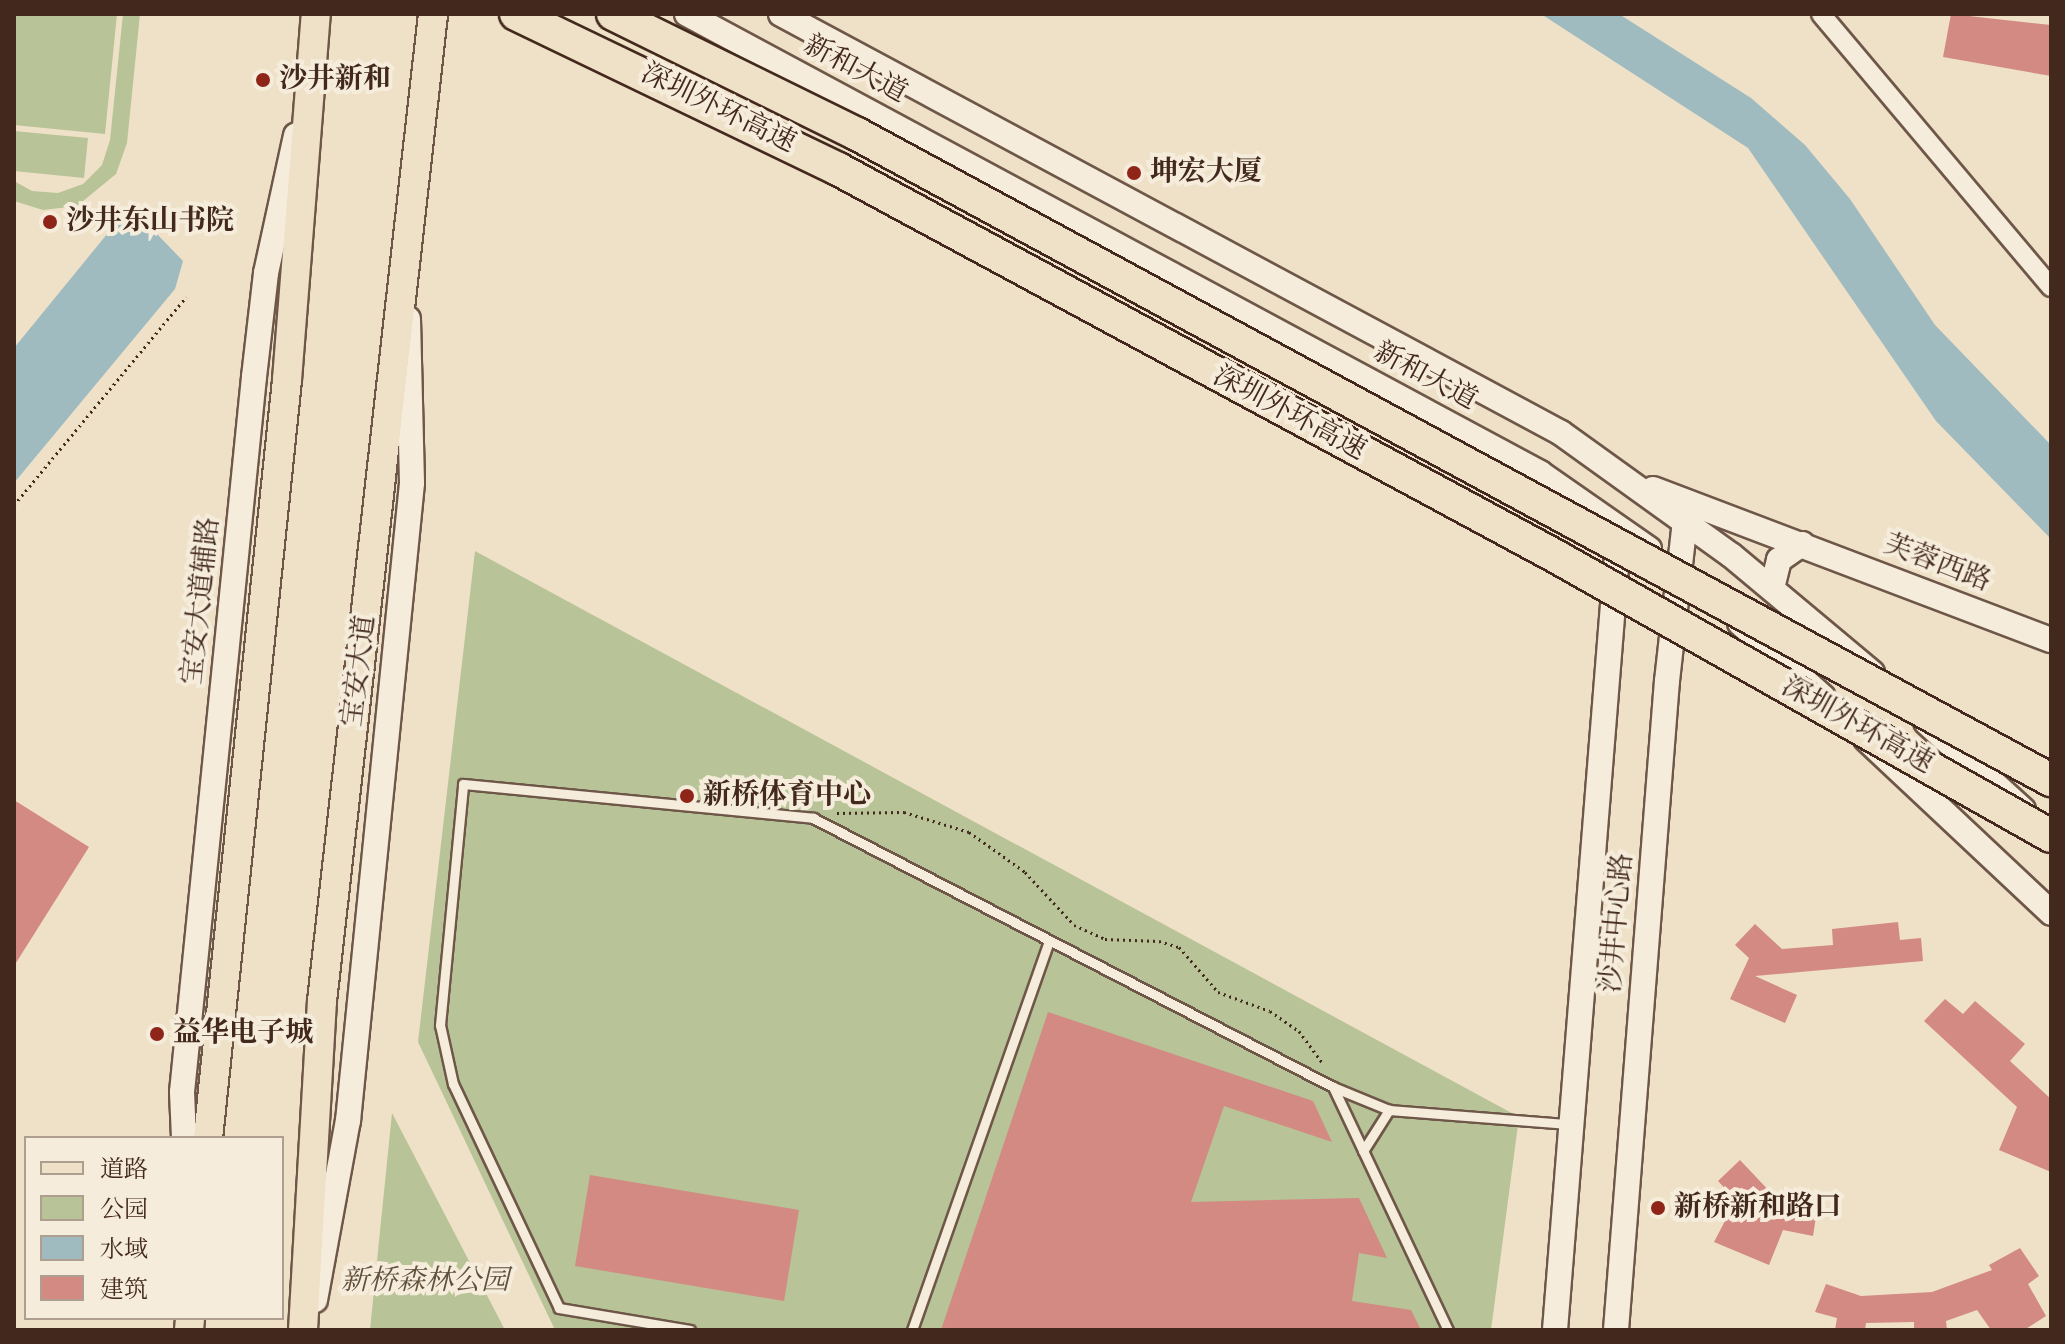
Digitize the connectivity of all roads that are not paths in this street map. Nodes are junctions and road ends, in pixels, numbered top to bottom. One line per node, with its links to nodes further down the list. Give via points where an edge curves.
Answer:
1 (433, 14): 9 (main road, 宝安大道)
2 (447, 14): 9 (main road)
3 (516, 14): 21 (highway, 深圳外环高速, bridge, via 838,169 1557,557)
4 (613, 14): 20 (highway, 深圳外环高速, bridge, via 857,134)
5 (687, 14): 15 (main road, 新和大道, via 1540,473)
6 (781, 14): 13 (main road, 新和大道, via 1561,433)
7 (1821, 14): 12 (street)
8 (314, 21): 10 (main road)
9 (429, 51): 11 (main road, 宝安大道)
10 (310, 74): 27 (main road, 宝安大道辅路, via 266,273 182,1092); 28 (main road, via 287,380)
11 (406, 277): 30 (main road, 宝安大道, via 322,1001); 31 (main road, via 410,499 348,1121)
12 (2051, 287)
13 (1633, 483): 14 (main road, 新和大道); 16 (main road, 芙蓉西路)
14 (1685, 521): 17 (main road, 沙井中心路); 18 (main road, 新和大道)
15 (1620, 528): 17 (main road, 新和大道); 26 (main road, 沙井中心路)
16 (1802, 544): 18 (main road, via 1779,560); 19 (main road, 芙蓉西路)
17 (1679, 573): 22 (main road, 新和大道, via 1807,682); 36 (main road, 沙井中心路)
18 (1772, 588): 21 (main road, 新和大道)
19 (2051, 640)
20 (2051, 780)
21 (2051, 836)
22 (2051, 913)
23 (1049, 940): 24 (lane); 32 (lane, via 813,818 463,784 440,1025 453,1084 559,1308); 33 (lane)
24 (1333, 1087): 25 (lane); 29 (lane)
25 (1389, 1110): 26 (lane); 29 (lane)
26 (1571, 1124): 35 (main road, 沙井中心路)
27 (184, 1136)
28 (208, 1136)
29 (1363, 1151): 34 (lane)
30 (303, 1330)
31 (309, 1330)
32 (690, 1330)
33 (912, 1330)
34 (1448, 1330)
35 (1555, 1330)
36 (1616, 1330)

